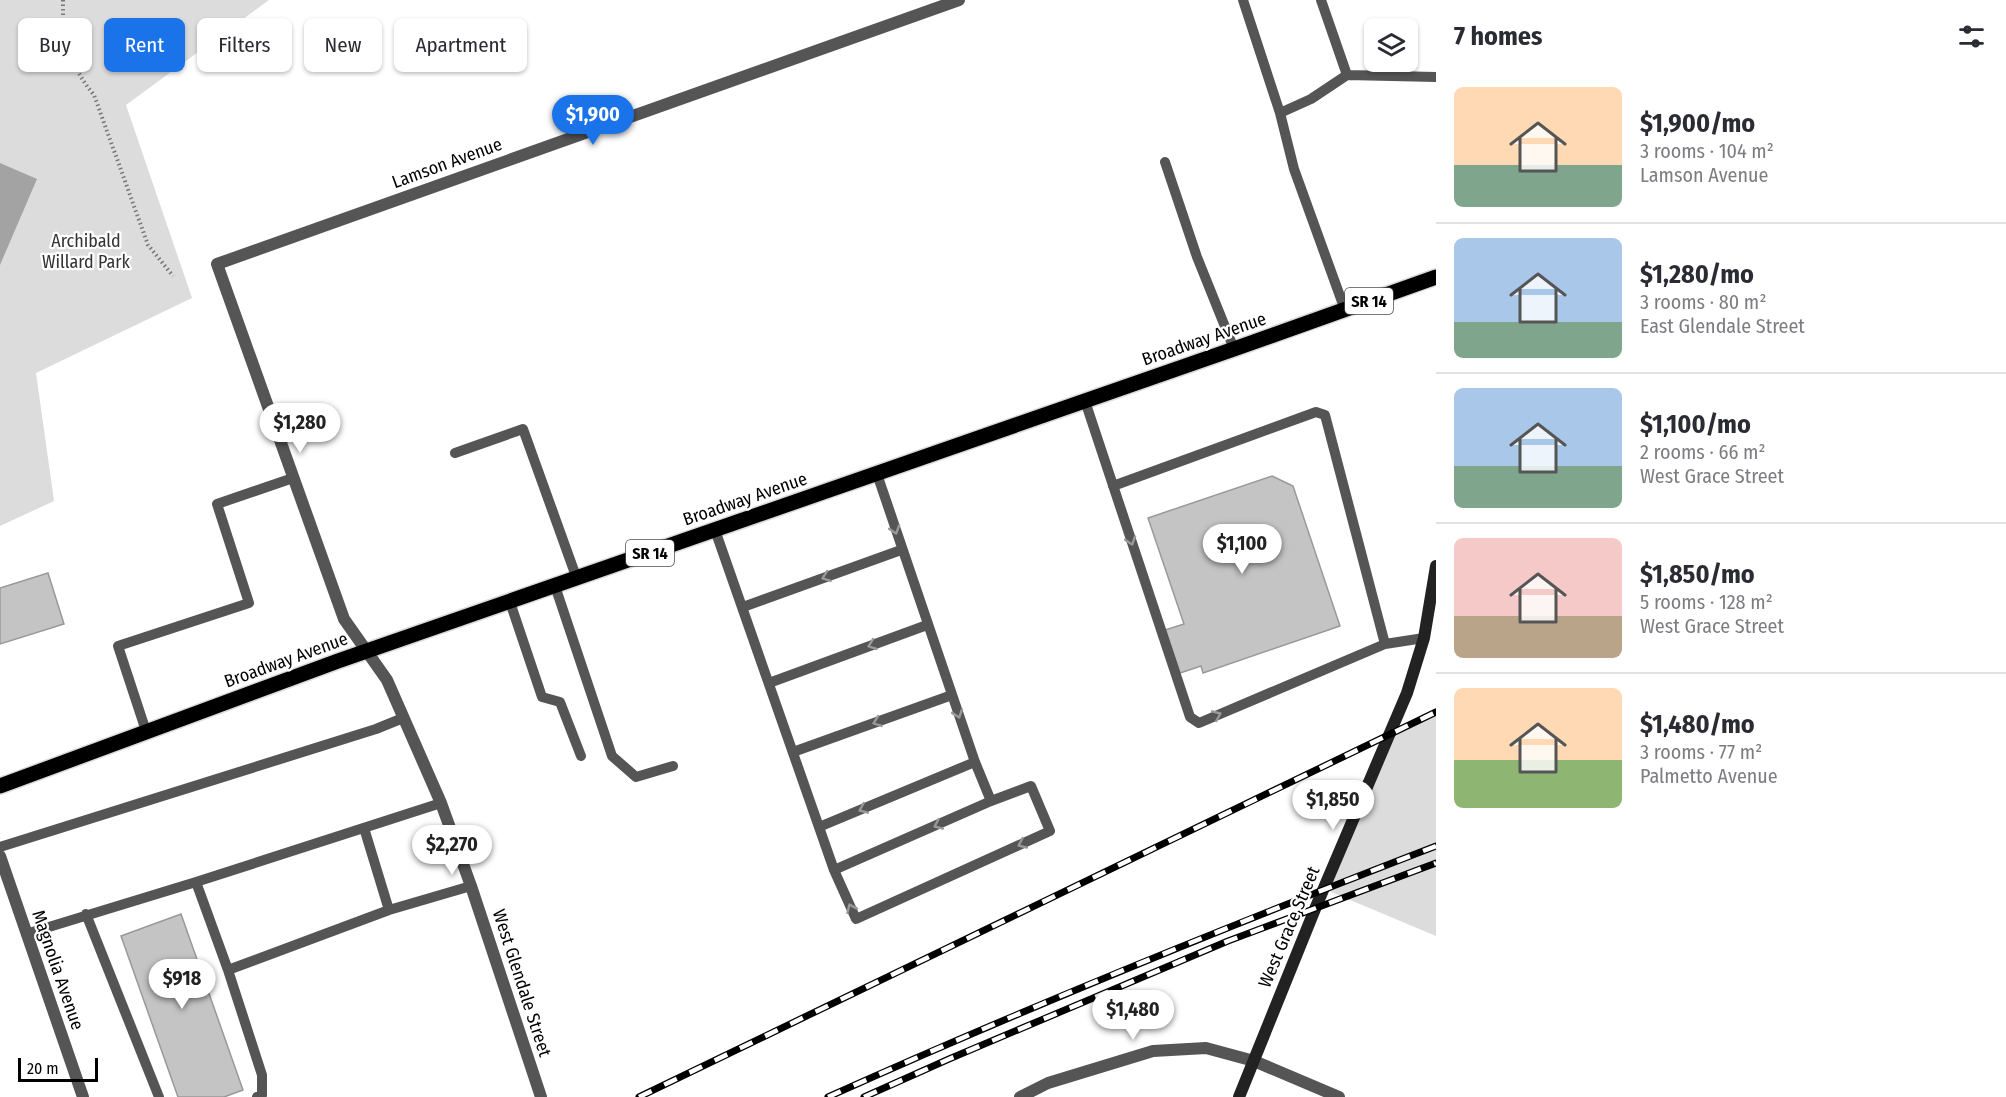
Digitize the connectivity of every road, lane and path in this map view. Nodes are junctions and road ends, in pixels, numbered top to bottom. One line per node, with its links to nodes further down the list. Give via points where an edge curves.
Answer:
1 (63, 0): 10 (path, via 62,23 79,77 94,95 148,245)
2 (959, 0): 9 (street, Lamson Avenue)
3 (1243, 0): 7 (lane)
4 (1320, 0): 5 (lane)
5 (1347, 75): 6 (lane); 7 (lane, via 1311,99)
6 (1436, 77)
7 (1280, 113): 12 (lane, via 1294,169)
8 (1165, 162): 13 (lane)
9 (217, 264): 17 (street, West Glendale Street)
10 (173, 276)
11 (1436, 277): 12 (main road, Broadway Avenue / SR 14)
12 (1345, 310): 13 (main road, Broadway Avenue / SR 14)
13 (1234, 350): 14 (main road, Broadway Avenue / SR 14)
14 (1085, 401): 16 (main road, Broadway Avenue / SR 14); 18 (lane)
15 (455, 453): 22 (lane, via 523,429)
16 (877, 474): 19 (main road, Broadway Avenue / SR 14); 20 (lane, one-way to 20)
17 (293, 478): 30 (street, West Glendale Street, via 344,619); 34 (lane, via 216,504 249,603 118,646)
18 (1113, 486): 29 (lane, one-way to 29, via 1194,721 1199,723); 29 (lane, via 1321,412 1325,415)
19 (715, 530): 22 (main road, Broadway Avenue / SR 14); 26 (lane)
20 (901, 550): 26 (lane, one-way to 26); 27 (lane)
21 (1436, 566): 24 (street, West Grace Street)
22 (577, 579): 23 (main road, Broadway Avenue / SR 14)
23 (555, 586): 25 (main road, Broadway Avenue / SR 14); 38 (lane, via 612,756 636,777)
24 (1434, 587): 28 (street, West Grace Street)
25 (510, 602): 30 (main road, Broadway Avenue / SR 14); 36 (lane, via 542,697 560,702)
26 (743, 607): 31 (lane)
27 (927, 625): 31 (lane, one-way to 31); 32 (lane)
28 (1424, 638): 29 (lane); 53 (street, West Grace Street, via 1407,693)
29 (1385, 644)
30 (366, 652): 33 (street, West Glendale Street, via 387,680); 34 (main road, Broadway Avenue / SR 14)
31 (769, 683): 35 (lane)
32 (951, 695): 35 (lane, one-way to 35); 37 (lane, one-way to 37)
33 (403, 718): 41 (street, West Glendale Street); 44 (lane)
34 (146, 731): 39 (main road, Broadway Avenue / SR 14)
35 (793, 752): 42 (lane)
36 (581, 756)
37 (975, 762): 40 (lane); 42 (lane, one-way to 42)
38 (673, 766)
39 (0, 786)
40 (991, 801): 46 (lane, one-way to 46); 46 (lane, one-way to 46, via 1031,786 1050,831 856,919)
41 (441, 803): 43 (lane); 48 (street, West Glendale Street)
42 (819, 827): 46 (lane)
43 (364, 828): 47 (lane); 49 (lane)
44 (0, 847)
45 (0, 856): 51 (street, Magnolia Avenue)
46 (834, 870)
47 (196, 882): 50 (lane); 52 (lane)
48 (471, 886): 49 (lane); 57 (street, West Glendale Street)
49 (389, 910): 52 (lane)
50 (86, 914): 51 (lane); 55 (lane)
51 (26, 934): 54 (street, Magnolia Avenue)
52 (228, 970): 56 (lane, via 262,1075 262,1095)
53 (1254, 1061): 58 (street, via 1206,1048 1153,1051 1048,1083); 59 (street, West Grace Street); 60 (street)
54 (83, 1097)
55 (159, 1097)
56 (257, 1097)
57 (541, 1097)
58 (1020, 1097)
59 (1239, 1097)
60 (1339, 1097)

